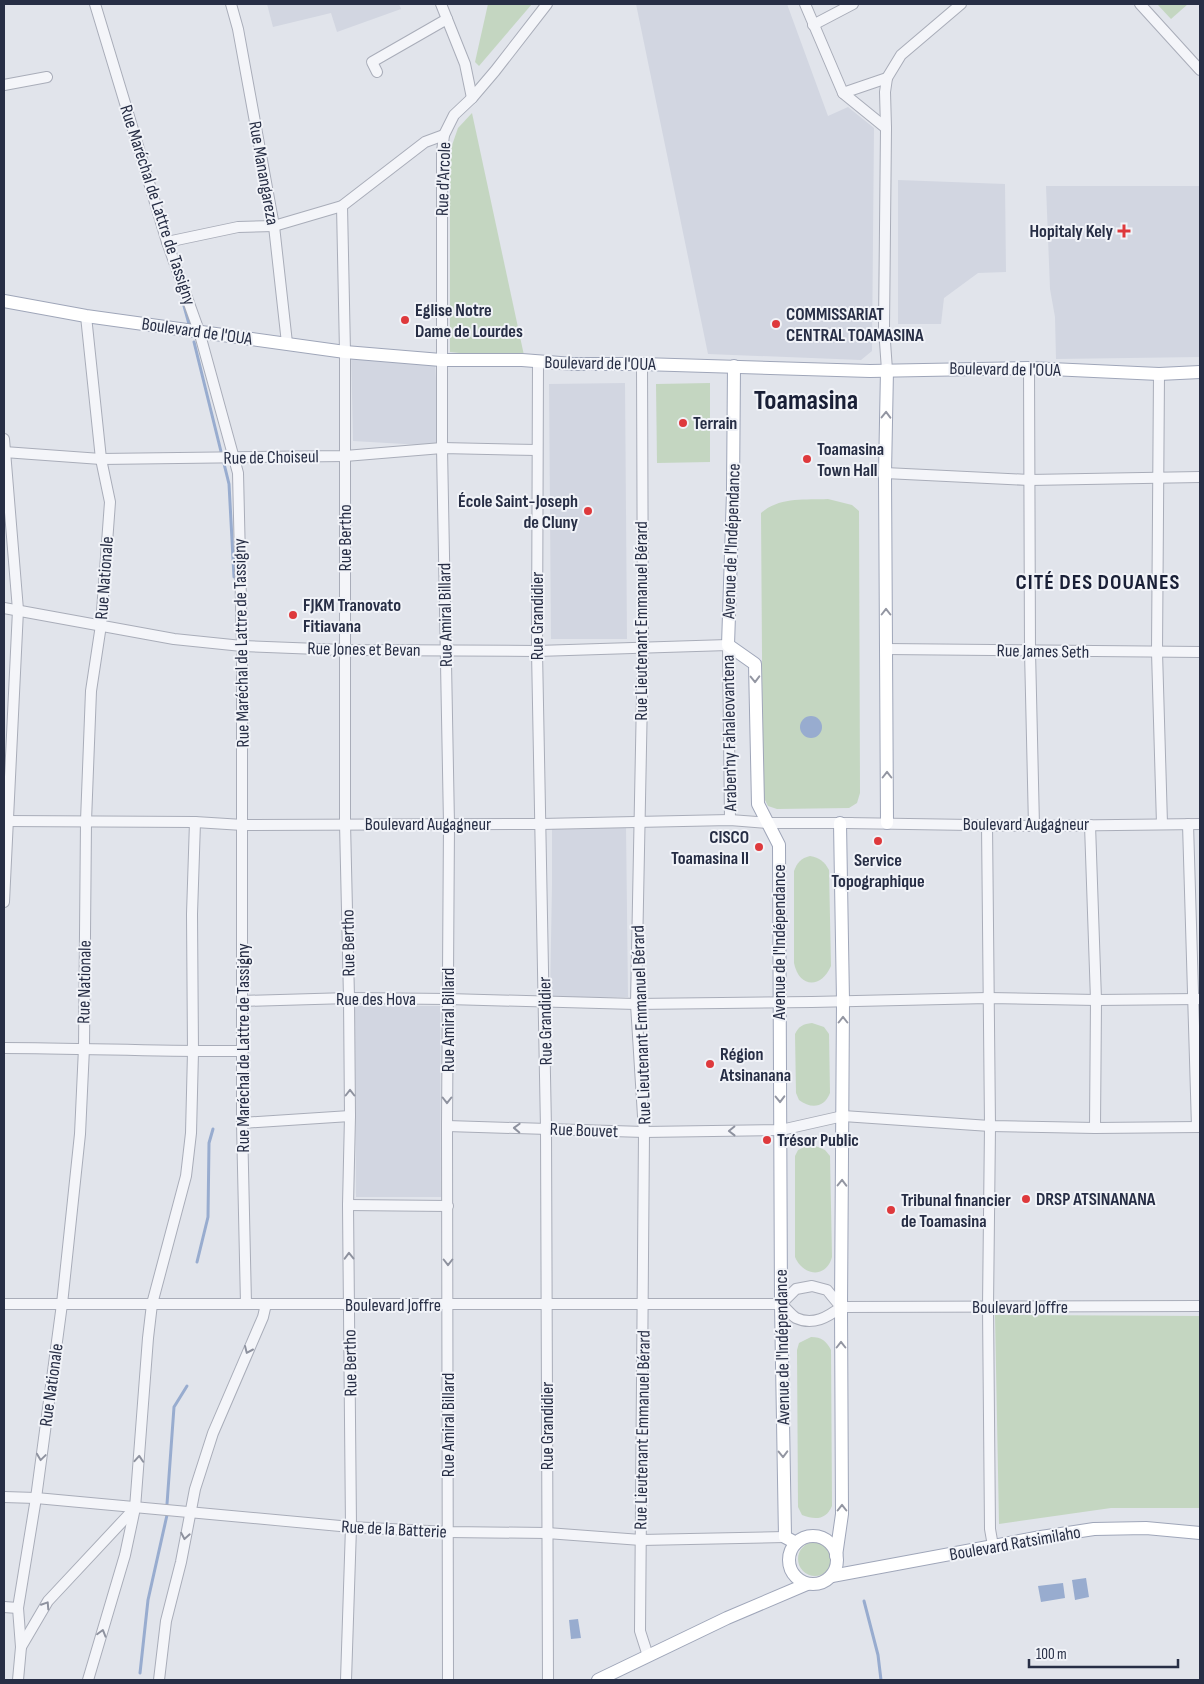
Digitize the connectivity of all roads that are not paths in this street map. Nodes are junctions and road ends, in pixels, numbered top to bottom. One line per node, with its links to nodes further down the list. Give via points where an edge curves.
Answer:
1 (96, 4): 22 (street, Rue Maréchal de Lattre de Tassigny)
2 (231, 4): 21 (street, Rue Manangareza)
3 (441, 4): 9 (street)
4 (547, 4): 17 (street, Rue d'Arcole)
5 (805, 4): 10 (street)
6 (853, 4): 10 (street)
7 (962, 4): 14 (street, via 901,55)
8 (1140, 4): 11 (street)
9 (447, 19): 12 (street, via 372,62); 17 (street, via 465,64)
10 (813, 25): 16 (street)
11 (1200, 70)
12 (377, 72)
13 (47, 77): 15 (street)
14 (887, 78): 16 (street); 18 (street, via 884,92)
15 (4, 85)
16 (844, 93): 18 (street)
17 (472, 98): 19 (street, Rue d'Arcole, via 454,115)
18 (886, 128): 33 (street)
19 (444, 135): 20 (street, via 425,142); 28 (street, Rue d'Arcole)
20 (342, 206): 21 (street); 27 (street, Rue Bertho)
21 (274, 226): 22 (street, via 238,226); 26 (street, Rue Manangareza)
22 (167, 242): 25 (street, Rue Maréchal de Lattre de Tassigny)
23 (4, 301): 24 (main road, Boulevard de l'OUA)
24 (86, 316): 25 (main road, Boulevard de l'OUA); 42 (street, Rue Nationale)
25 (199, 331): 26 (main road, Boulevard de l'OUA); 41 (street, Rue Maréchal de Lattre de Tassigny)
26 (287, 343): 27 (main road, Boulevard de l'OUA)
27 (345, 352): 28 (main road, Boulevard de l'OUA); 40 (street, Rue Bertho)
28 (441, 360): 29 (main road, Boulevard de l'OUA); 37 (street, Rue Amiral Billard)
29 (538, 362): 30 (main road, Boulevard de l'OUA); 38 (street, Rue Grandidier)
30 (642, 364): 31 (main road, Boulevard de l'OUA); 52 (street, Rue Lieutenant Emmanuel Bérard)
31 (734, 366): 33 (main road, Boulevard de l'OUA); 50 (main road, Avenue de l'Indépendance)
32 (1029, 368): 33 (main road, Boulevard de l'OUA); 35 (main road, Boulevard de l'OUA); 46 (street)
33 (886, 370): 43 (main road, one-way to 33)
34 (1200, 372): 35 (main road, Boulevard de l'OUA)
35 (1159, 374): 45 (street)
36 (4, 438): 39 (street)
37 (442, 448): 38 (street, Rue de Choiseul); 40 (street, Rue de Choiseul); 55 (street, Rue Amiral Billard)
38 (537, 450): 56 (street, Rue Grandidier)
39 (4, 452): 42 (street, Rue de Choiseul); 48 (street)
40 (345, 456): 41 (street, Rue de Choiseul); 54 (street, Rue Bertho)
41 (232, 458): 42 (street, Rue de Choiseul); 51 (street, Rue Maréchal de Lattre de Tassigny, via 238,473)
42 (101, 459): 49 (street, Rue Nationale, via 110,502)
43 (885, 473): 46 (street); 53 (main road, one-way to 43)
44 (1200, 477): 45 (street)
45 (1157, 478): 46 (street); 58 (street)
46 (1029, 480): 57 (street)
47 (4, 608): 48 (street, Rue Jones et Bevan)
48 (18, 610): 49 (street, Rue Jones et Bevan); 61 (street)
49 (101, 625): 51 (street, Rue Jones et Bevan, via 174,639); 62 (street, Rue Nationale, via 91,691)
50 (728, 645): 52 (street, Rue Jones et Bevan); 60 (street, Araben'ny Fahaleovantena); 66 (main road, Avenue de l'Indépendance, one-way to 66, via 755,664 758,804)
51 (242, 646): 54 (street, Rue Jones et Bevan); 75 (street, Rue Maréchal de Lattre de Tassigny)
52 (643, 646): 56 (street, Rue Jones et Bevan); 63 (street, Rue Lieutenant Emmanuel Bérard)
53 (886, 649): 57 (street, Rue James Seth); 68 (main road, one-way to 53)
54 (344, 650): 55 (street, Rue Jones et Bevan); 65 (street, Rue Bertho)
55 (446, 650): 56 (street, Rue Jones et Bevan); 69 (street, Rue Amiral Billard)
56 (537, 651): 70 (street, Rue Grandidier)
57 (1030, 651): 58 (street, Rue James Seth); 77 (street)
58 (1157, 652): 59 (street, Rue James Seth); 72 (street)
59 (1200, 652)
60 (730, 820): 63 (street, Boulevard Augagneur); 66 (street, Boulevard Augagneur)
61 (6, 821): 62 (street, Boulevard Augagneur); 78 (street)
62 (86, 821): 64 (street, Boulevard Augagneur); 90 (street, Rue Nationale)
63 (638, 821): 70 (street, Boulevard Augagneur); 88 (street, Rue Lieutenant Emmanuel Bérard)
64 (196, 822): 75 (street, Boulevard Augagneur); 92 (street, via 192,914)
65 (345, 823): 69 (street, Boulevard Augagneur); 75 (street, Boulevard Augagneur); 79 (street, Rue Bertho)
66 (769, 823): 67 (street, Boulevard Augagneur); 87 (main road, Avenue de l'Indépendance, via 779,845)
67 (846, 823): 68 (street, Boulevard Augagneur); 85 (main road)
68 (887, 823): 71 (street, Boulevard Augagneur)
69 (449, 824): 70 (street, Boulevard Augagneur); 81 (street, Rue Amiral Billard)
70 (541, 824): 86 (street, Rue Grandidier)
71 (986, 824): 77 (street, Boulevard Augagneur); 80 (street)
72 (1162, 824): 73 (street, Boulevard Augagneur); 76 (street, Boulevard Augagneur)
73 (1188, 824): 74 (street, Boulevard Augagneur); 82 (street)
74 (1200, 824)
75 (243, 825): 84 (street, Rue Maréchal de Lattre de Tassigny)
76 (1090, 825): 77 (street, Boulevard Augagneur); 83 (street)
77 (1034, 826)
78 (4, 902)
79 (349, 998): 81 (street, Rue des Hova); 84 (street, Rue des Hova); 93 (street, Rue Bertho, one-way to 79)
80 (988, 998): 83 (street, Rue des Hova); 85 (street, Rue des Hova); 97 (street)
81 (448, 999): 86 (street, Rue des Hova); 96 (street, Rue Amiral Billard, one-way to 96)
82 (1197, 999): 83 (street, Rue des Hova); 98 (street)
83 (1096, 1000): 99 (street)
84 (242, 1001): 91 (street, Rue Maréchal de Lattre de Tassigny)
85 (843, 1001): 87 (street, Rue des Hova); 94 (main road, one-way to 85)
86 (545, 1002): 88 (street, Rue des Hova); 100 (street, Rue Grandidier)
87 (779, 1002): 88 (street, Rue des Hova); 101 (main road, Avenue de l'Indépendance, one-way to 101)
88 (636, 1004): 102 (street, Rue Lieutenant Emmanuel Bérard)
89 (4, 1048): 90 (street)
90 (84, 1048): 92 (street); 106 (street, Rue Nationale, via 80,1134)
91 (243, 1051): 92 (street); 95 (street, Rue Maréchal de Lattre de Tassigny)
92 (193, 1052): 107 (street, via 191,1133 186,1176)
93 (350, 1116): 95 (street); 103 (street, Rue Bertho)
94 (842, 1116): 97 (street, Rue Bouvet); 101 (street, Rue Bouvet); 116 (main road, one-way to 94)
95 (242, 1123): 108 (street, Rue Maréchal de Lattre de Tassigny)
96 (447, 1126): 100 (street, Rue Bouvet, one-way to 96); 104 (street, Rue Amiral Billard)
97 (990, 1126): 99 (street, Rue Bouvet); 117 (street)
98 (1198, 1127): 99 (street, Rue Bouvet)
99 (1095, 1128)
100 (546, 1129): 102 (street, Rue Bouvet); 112 (street, Rue Grandidier)
101 (781, 1130): 102 (street, Rue Bouvet, one-way to 102); 113 (main road, Avenue de l'Indépendance)
102 (644, 1132): 114 (street, Rue Lieutenant Emmanuel Bérard)
103 (348, 1205): 104 (street); 110 (street, Rue Bertho, one-way to 103)
104 (448, 1206): 111 (street, Rue Amiral Billard, one-way to 111)
105 (4, 1304): 106 (street, Boulevard Joffre)
106 (62, 1304): 107 (street, Boulevard Joffre); 119 (street, Rue Nationale, one-way to 119)
107 (152, 1304): 108 (street, Boulevard Joffre); 120 (street, one-way to 107)
108 (246, 1304): 109 (street, Boulevard Joffre)
109 (266, 1304): 110 (street, Boulevard Joffre); 121 (street, one-way to 121, via 213,1433)
110 (349, 1304): 111 (street, Boulevard Joffre); 122 (street, Rue Bertho)
111 (448, 1304): 112 (street, Boulevard Joffre); 123 (street, Rue Amiral Billard)
112 (548, 1304): 114 (street, Boulevard Joffre); 124 (street, Rue Grandidier)
113 (781, 1304): 114 (street, Boulevard Joffre); 116 (street, via 796,1318 812,1322 828,1317); 116 (street, via 796,1289 812,1286 827,1290); 127 (main road, Avenue de l'Indépendance, one-way to 127)
114 (644, 1305): 126 (street, Rue Lieutenant Emmanuel Bérard)
115 (1200, 1306): 117 (street, Boulevard Joffre)
116 (841, 1307): 117 (street, Boulevard Joffre); 129 (main road, one-way to 116, via 842,1514)
117 (988, 1307): 128 (street, via 990,1529)
118 (4, 1497): 119 (street, Rue de la Batterie)
119 (36, 1498): 120 (street, Rue de la Batterie); 133 (street, Rue Nationale)
120 (135, 1508): 121 (street, Rue de la Batterie); 134 (street, one-way to 120, via 48,1601); 137 (street, one-way to 120, via 125,1555)
121 (189, 1511): 122 (street, Rue de la Batterie); 138 (street, one-way to 138, via 166,1621)
122 (351, 1527): 123 (street, Rue de la Batterie); 139 (street, Rue Bertho)
123 (448, 1532): 124 (street, Rue de la Batterie); 140 (street, Rue Amiral Billard)
124 (547, 1532): 126 (street, Rue de la Batterie); 141 (street, Rue Grandidier)
125 (1200, 1533): 128 (main road, Boulevard Ratsimilaho, via 1146,1528 1094,1529)
126 (641, 1540): 127 (street, Rue de la Batterie); 135 (street, Rue Lieutenant Emmanuel Bérard, via 640,1631)
127 (790, 1540): 129 (main road, via 810,1536 824,1538 835,1549); 131 (main road, via 789,1563 795,1576)
128 (993, 1546): 130 (main road, Boulevard Ratsimilaho)
129 (836, 1556): 130 (main road, via 838,1562)
130 (832, 1576): 131 (main road, via 822,1583)
131 (807, 1584): 135 (main road)
132 (4, 1607): 133 (street)
133 (18, 1608): 134 (street, Rue Nationale)
134 (21, 1647): 136 (street, Rue Nationale)
135 (648, 1656): 142 (main road)
136 (18, 1680)
137 (88, 1680)
138 (159, 1680)
139 (346, 1680)
140 (448, 1680)
141 (548, 1680)
142 (598, 1680)

